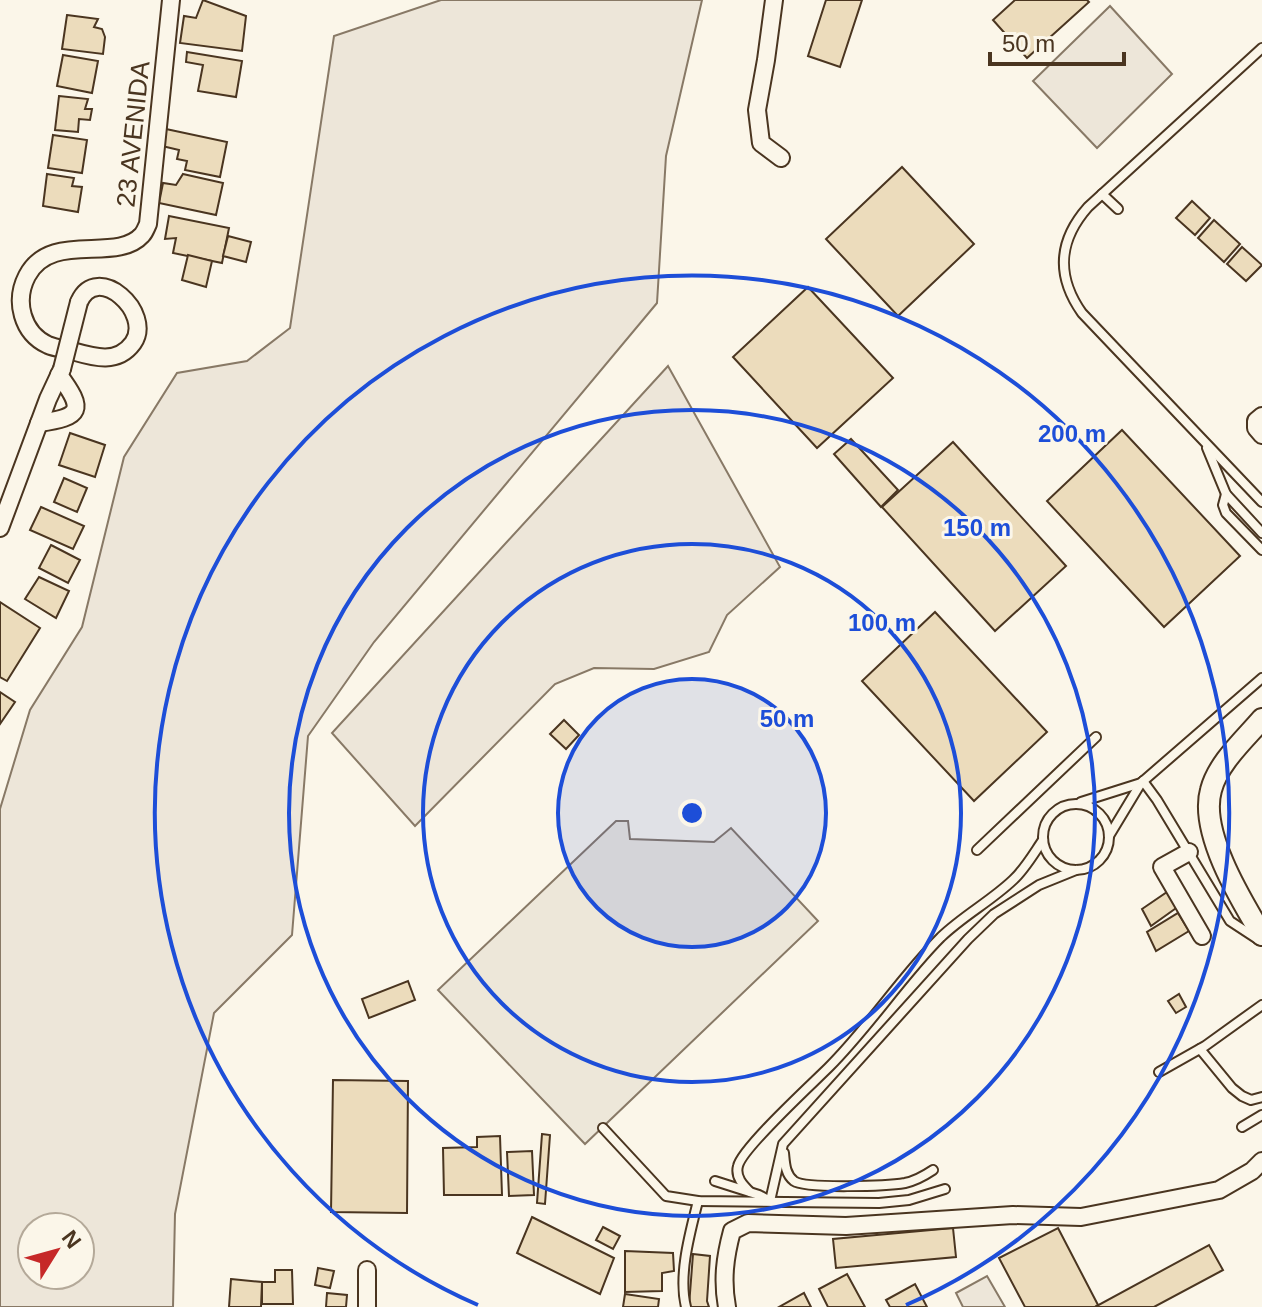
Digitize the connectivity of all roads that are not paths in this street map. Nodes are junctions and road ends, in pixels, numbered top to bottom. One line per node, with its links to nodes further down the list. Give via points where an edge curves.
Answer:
1 (171, 0): 7 (street, 23 AVENIDA, bridge, via 148,224 142,235 121,246 59,251 45,258 27,275 21,295 28,327 47,345 101,359 120,353 138,333 124,297 93,289 79,302)
2 (774, 0): 4 (street, via 757,110 761,143)
3 (1262, 48): 5 (lane)
4 (781, 158)
5 (1102, 194): 6 (lane); 11 (lane, via 1079,218 1065,245 1064,271 1073,301)
6 (1118, 209)
7 (61, 372): 9 (street, 23 AVENIDA); 9 (street, via 76,409 65,419)
8 (1262, 416): 10 (street, via 1256,421)
9 (39, 423): 14 (street, 23 AVENIDA)
10 (1262, 435)
11 (1205, 444): 12 (lane); 13 (lane)
12 (1226, 494): 15 (lane); 16 (lane, via 1226,513)
13 (1262, 502)
14 (0, 528)
15 (1262, 533)
16 (1262, 550)
17 (1262, 678): 20 (lane)
18 (1262, 719): 27 (street, via 1221,768 1209,815 1237,894)
19 (1096, 737): 24 (lane)
20 (1142, 782): 21 (lane); 22 (lane); 25 (lane)
21 (1077, 803): 22 (lane, via 1097,811); 23 (lane, via 1048,818)
22 (1109, 836): 26 (lane, via 1100,860)
23 (1043, 840): 26 (lane, via 1050,858); 31 (lane, via 1016,877 964,915 921,959)
24 (977, 850)
25 (1189, 852): 28 (street, via 1162,867); 29 (lane, via 1230,921)
26 (1076, 870): 32 (lane, via 1039,885 994,914)
27 (1262, 935)
28 (1202, 936)
29 (1262, 943)
30 (1262, 1005): 33 (lane)
31 (857, 1037): 32 (lane); 34 (lane)
32 (869, 1049): 36 (lane)
33 (1200, 1049): 35 (lane); 37 (lane, via 1237,1093 1251,1100)
34 (828, 1068): 36 (lane); 45 (lane, via 738,1164 737,1175)
35 (1159, 1072)
36 (841, 1080): 41 (lane)
37 (1262, 1097)
38 (1262, 1115): 39 (lane)
39 (1242, 1127)
40 (603, 1128): 46 (lane, via 666,1196)
41 (783, 1144): 44 (lane); 47 (lane, via 786,1172 795,1182 907,1183 933,1170 933,1181 945,1189 879,1203)
42 (1262, 1161): 51 (street, via 1219,1190 1081,1217 1013,1215 846,1226 748,1223 732,1231 724,1281)
43 (715, 1181): 45 (lane)
44 (774, 1183): 45 (lane, via 765,1193); 47 (lane)
45 (754, 1194): 47 (lane)
46 (698, 1201): 47 (lane); 50 (lane, via 686,1249)
47 (770, 1201)
48 (367, 1270): 49 (street)
49 (367, 1307)
50 (686, 1307)
51 (727, 1307)

